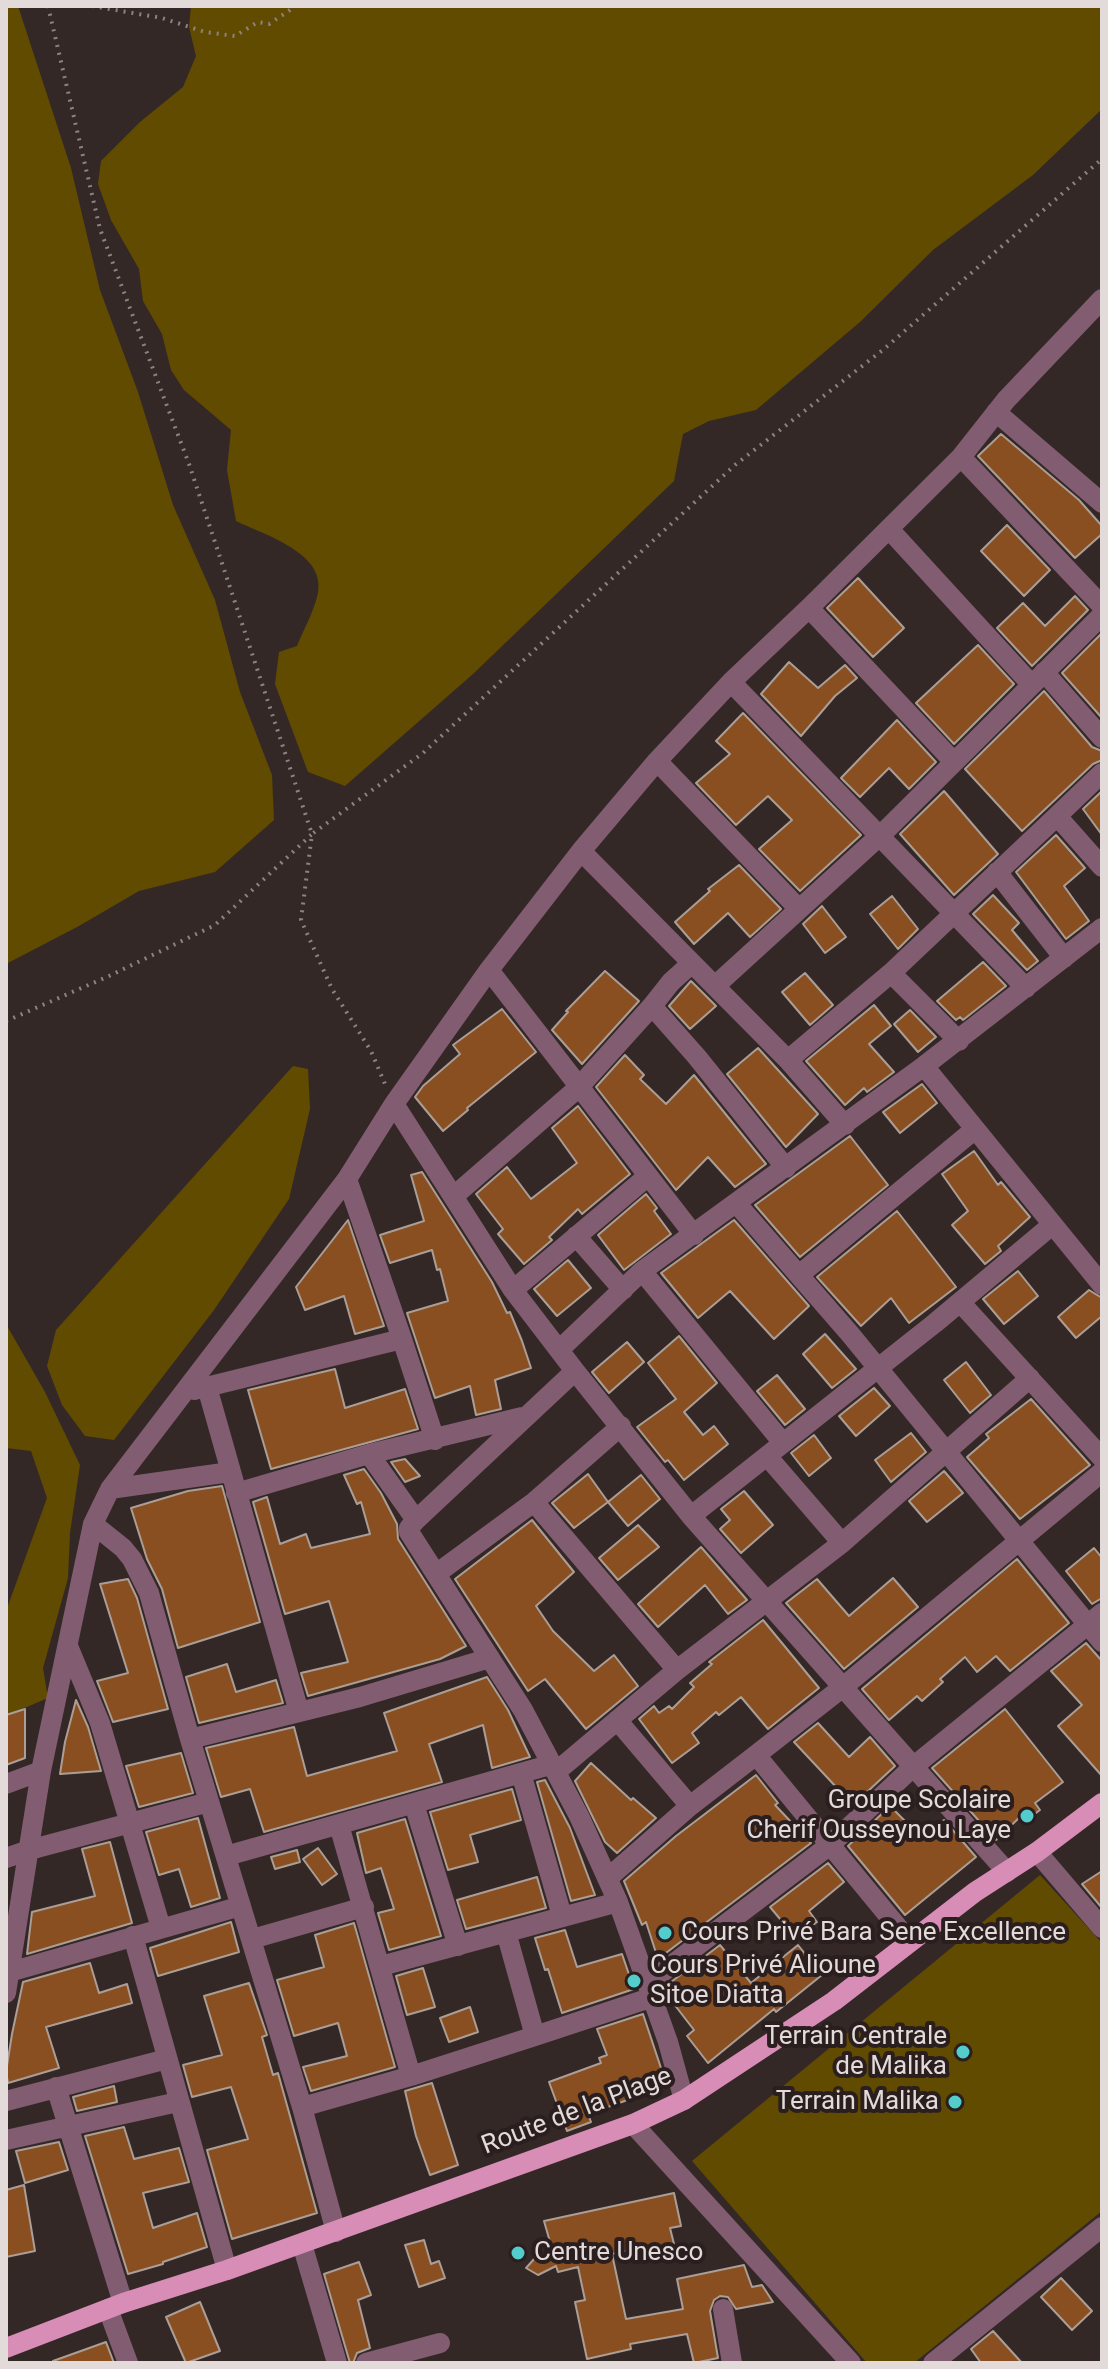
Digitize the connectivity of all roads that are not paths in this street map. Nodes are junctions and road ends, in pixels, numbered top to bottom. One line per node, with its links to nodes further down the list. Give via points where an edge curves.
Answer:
1 (1101, 302): 2 (street)
2 (996, 412): 3 (street); 4 (street)
3 (961, 457): 5 (street); 6 (street)
4 (1102, 503)
5 (889, 529): 7 (street); 9 (street)
6 (1102, 606)
7 (809, 608): 10 (street); 13 (street)
8 (1102, 615): 9 (street)
9 (1037, 678): 11 (street); 13 (street)
10 (731, 682): 12 (street); 16 (street)
11 (1102, 738)
12 (657, 761): 17 (street); 20 (street)
13 (954, 762): 16 (street)
14 (1102, 773): 15 (street)
15 (1057, 816): 18 (street); 19 (street)
16 (880, 836): 20 (street); 21 (street)
17 (581, 851): 24 (street); 25 (street)
18 (1102, 867)
19 (997, 872): 21 (street); 23 (street)
20 (799, 909): 27 (street)
21 (953, 912): 26 (street); 28 (street)
22 (1102, 928): 23 (street)
23 (1064, 958): 28 (street)
24 (692, 963): 27 (street); 29 (street)
25 (489, 970): 33 (street); 34 (street)
26 (891, 973): 30 (street); 31 (street)
27 (715, 986): 31 (street)
28 (1026, 988): 30 (street)
29 (652, 1006): 33 (street); 37 (street)
30 (959, 1041): 32 (street)
31 (788, 1060): 35 (street)
32 (924, 1066): 35 (street); 36 (street)
33 (578, 1088): 38 (street); 40 (street)
34 (394, 1104): 39 (street); 40 (street)
35 (845, 1125): 37 (street)
36 (974, 1130): 42 (street); 46 (street)
37 (786, 1168): 41 (street)
38 (648, 1176): 43 (street); 44 (street)
39 (347, 1179): 51 (street); 57 (street)
40 (454, 1196): 48 (street)
41 (737, 1204): 43 (street); 46 (street)
42 (1052, 1225): 47 (street); 50 (street)
43 (694, 1235): 45 (street)
44 (576, 1236): 48 (street); 49 (street)
45 (642, 1271): 49 (street); 61 (street)
46 (799, 1275): 53 (street)
47 (1102, 1285)
48 (513, 1290): 52 (street)
49 (623, 1290): 52 (street)
50 (960, 1302): 53 (street); 55 (street)
51 (402, 1339): 56 (street); 60 (street)
52 (559, 1350): 54 (street)
53 (878, 1368): 61 (street); 62 (street)
54 (575, 1371): 58 (street); 59 (street)
55 (1030, 1378): 62 (street); 65 (street)
56 (207, 1387): 57 (street); 66 (street)
57 (182, 1392): 68 (street)
58 (526, 1416): 60 (street); 72 (street)
59 (621, 1426): 70 (street); 71 (street)
60 (435, 1440): 63 (street)
61 (783, 1443): 64 (street)
62 (947, 1452): 74 (street); 75 (street)
63 (369, 1454): 69 (street); 72 (street)
64 (767, 1456): 71 (street); 75 (street)
65 (1102, 1458)
66 (230, 1472): 68 (street); 69 (street)
67 (1102, 1472): 74 (street)
68 (110, 1489): 73 (street)
69 (236, 1493): 84 (street)
70 (534, 1502): 76 (street); 82 (street)
71 (691, 1516): 77 (street)
72 (416, 1520): 76 (street, via 409,1532)
73 (93, 1524): 80 (street); 86 (street, via 123,1548 141,1573)
74 (1020, 1541): 78 (street); 83 (street)
75 (842, 1543): 77 (street)
76 (436, 1574): 81 (street)
77 (768, 1602): 82 (street); 83 (street)
78 (1095, 1619): 79 (street); 88 (street)
79 (1102, 1642)
80 (68, 1646): 90 (street); 97 (street, via 100,1723)
81 (490, 1658): 84 (street); 89 (street)
82 (677, 1670): 85 (street)
83 (843, 1687): 87 (street); 88 (street)
84 (299, 1712): 86 (street)
85 (617, 1720): 89 (street); 96 (street)
86 (190, 1739): 93 (street)
87 (756, 1755): 96 (street); 99 (street)
88 (914, 1766): 99 (street); 104 (street)
89 (555, 1768): 91 (street); 105 (street)
90 (41, 1771): 92 (street); 100 (street)
91 (521, 1773): 95 (street); 109 (street)
92 (6, 1784)
93 (209, 1802): 97 (street); 102 (street)
94 (1102, 1803): 101 (main road, Route de la Plage)
95 (414, 1804): 98 (street); 116 (street)
96 (690, 1806): 105 (street)
97 (129, 1823): 100 (street); 110 (street)
98 (339, 1825): 102 (street); 108 (street)
99 (830, 1845): 115 (street); 119 (street)
100 (29, 1850): 103 (street); 118 (street)
101 (1037, 1852): 104 (main road, Route de la Plage); 111 (street)
102 (226, 1856): 107 (street)
103 (6, 1858)
104 (1007, 1872): 115 (main road, Route de la Plage)
105 (608, 1878): 106 (street)
106 (618, 1902): 109 (street); 119 (street)
107 (241, 1906): 110 (street); 114 (street)
108 (364, 1907): 114 (street); 117 (street)
109 (562, 1916): 112 (street)
110 (161, 1928): 113 (street)
111 (1102, 1928)
112 (506, 1932): 116 (street); 121 (street)
113 (133, 1936): 118 (street); 122 (street)
114 (252, 1939): 128 (street)
115 (910, 1942): 125 (main road, Route de la Plage, via 834,2001)
116 (458, 1946): 117 (street)
117 (381, 1966): 123 (street)
118 (8, 1973): 120 (street)
119 (650, 1990): 121 (street); 125 (street)
120 (6, 1993)
121 (535, 2036): 123 (street)
122 (167, 2059): 124 (street); 127 (street)
123 (411, 2076): 128 (street)
124 (56, 2087): 126 (street); 130 (street)
125 (684, 2100): 129 (main road, Route de la Plage)
126 (6, 2101)
127 (178, 2102): 130 (street); 135 (street)
128 (302, 2107): 133 (street)
129 (633, 2124): 133 (main road, Route de la Plage); 144 (street)
130 (66, 2127): 131 (street); 136 (street)
131 (6, 2140)
132 (1102, 2227): 145 (street)
133 (336, 2232): 134 (main road, Route de la Plage)
134 (302, 2244): 135 (main road, Route de la Plage); 141 (street)
135 (227, 2270): 136 (main road, Route de la Plage)
136 (115, 2306): 139 (main road, Route de la Plage); 140 (street)
137 (723, 2309): 143 (street)
138 (440, 2343): 142 (street)
139 (6, 2348)
140 (128, 2363)
141 (337, 2363)
142 (366, 2363)
143 (732, 2363)
144 (851, 2363)
145 (933, 2363)

